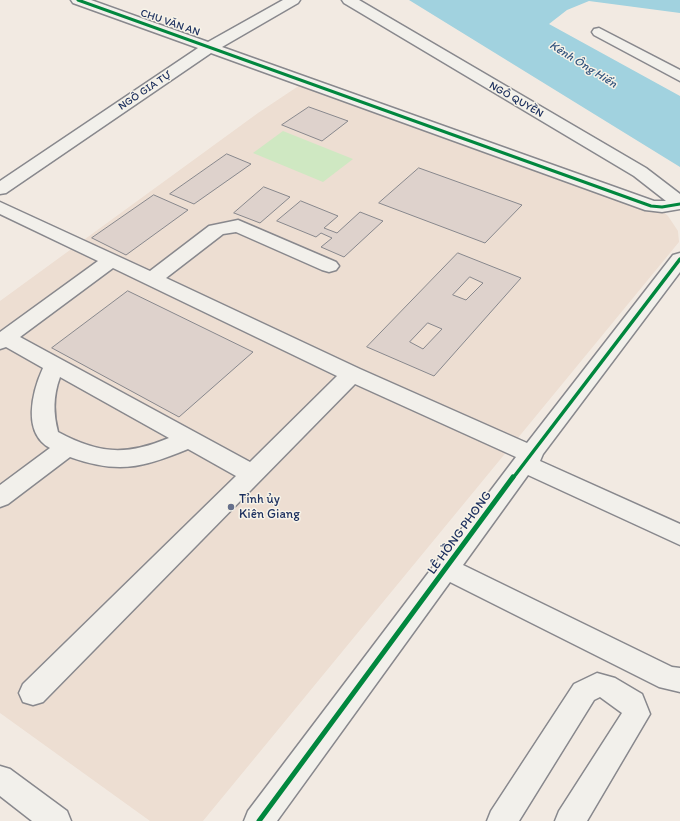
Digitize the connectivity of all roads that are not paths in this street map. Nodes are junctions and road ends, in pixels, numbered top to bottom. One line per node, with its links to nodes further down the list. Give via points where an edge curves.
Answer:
1 (78, 0): 5 (street, CHU VĂN AN)
2 (293, 0): 5 (street, NGÔ GIA TỰ)
3 (349, 0): 9 (street, NGÔ QUYỀN, via 640,172)
4 (599, 32): 6 (street)
5 (210, 47): 8 (street, NGÔ GIA TỰ); 9 (street, CHU VĂN AN, via 651,206)
6 (673, 65): 7 (street)
7 (680, 76)
8 (0, 189)
9 (680, 204)
10 (0, 207): 12 (street)
11 (680, 259): 20 (street, LÊ HỒNG PHONG)
12 (112, 260): 14 (street); 15 (street)
13 (329, 266): 14 (street, via 238,226 216,230)
14 (152, 279): 17 (street)
15 (3, 340): 16 (street)
16 (56, 365): 18 (street); 19 (street, via 44,389 44,426 48,436)
17 (352, 374): 20 (street); 21 (street)
18 (190, 439): 19 (street, via 130,459 98,458); 21 (street)
19 (66, 448): 22 (street)
20 (528, 459): 23 (street); 24 (street, LÊ HỒNG PHONG)
21 (252, 474): 26 (street)
22 (0, 498)
23 (680, 535)
24 (446, 568): 25 (street, via 668,679); 29 (street, LÊ HỒNG PHONG)
25 (680, 680)
26 (33, 693)
27 (0, 779): 28 (street)
28 (56, 821)
29 (259, 821)
30 (502, 821): 31 (street, via 584,692 597,685 605,686 632,703 636,714)
31 (570, 821)

